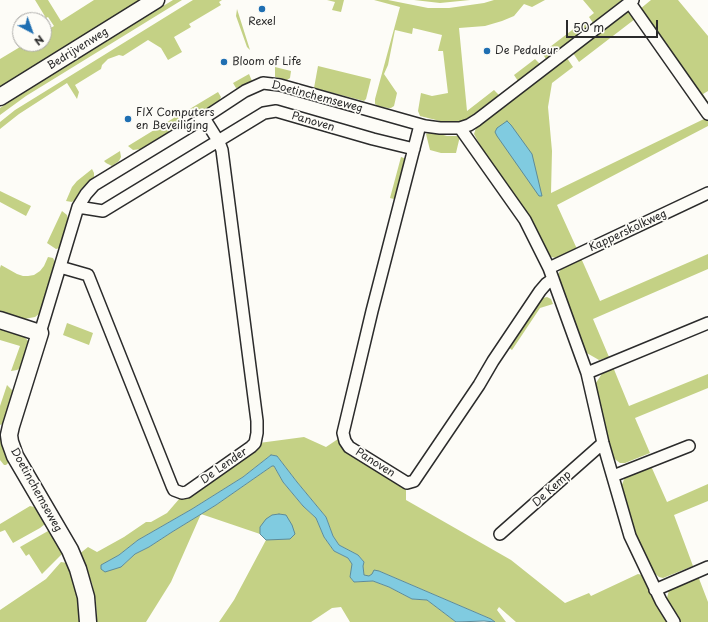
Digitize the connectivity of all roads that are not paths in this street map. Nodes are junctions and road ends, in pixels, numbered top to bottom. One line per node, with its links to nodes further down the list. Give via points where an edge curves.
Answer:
1 (156, 0): 3 (street, Bedrijvenweg)
2 (632, 1): 4 (street); 7 (street, Doetinchemseweg, via 477,120)
3 (0, 98)
4 (708, 114)
5 (204, 118): 6 (street, Doetinchemseweg, via 245,91 263,83 280,85); 8 (street, De Lender); 11 (street, Doetinchemseweg, via 94,185)
6 (420, 125): 7 (street, Doetinchemseweg); 9 (street, Panoven)
7 (460, 128): 13 (street, via 526,220)
8 (219, 142): 9 (street, Panoven, via 264,114 276,111); 11 (street, via 103,211); 12 (street, De Lender, via 257,422 257,433 251,447 187,492 174,490 88,275)
9 (414, 149): 14 (street, Panoven, via 343,433 348,447 407,483 414,481 540,291)
10 (708, 193): 13 (street, Kapperskolkweg)
11 (78, 207): 12 (street, Doetinchemseweg)
12 (60, 267): 17 (street, Doetinchemseweg)
13 (549, 268): 14 (street)
14 (553, 279): 18 (street)
15 (0, 320): 17 (street)
16 (708, 323): 18 (street)
17 (40, 333): 25 (street, Doetinchemseweg, via 11,426 10,442 15,456 70,550 86,597)
18 (586, 373): 19 (street)
19 (603, 443): 21 (street); 22 (street, De Kemp)
20 (688, 446): 21 (street)
21 (613, 476): 24 (street, via 630,536)
22 (500, 534)
23 (708, 567): 24 (street)
24 (655, 590): 26 (street)
25 (88, 622)
26 (674, 622)

